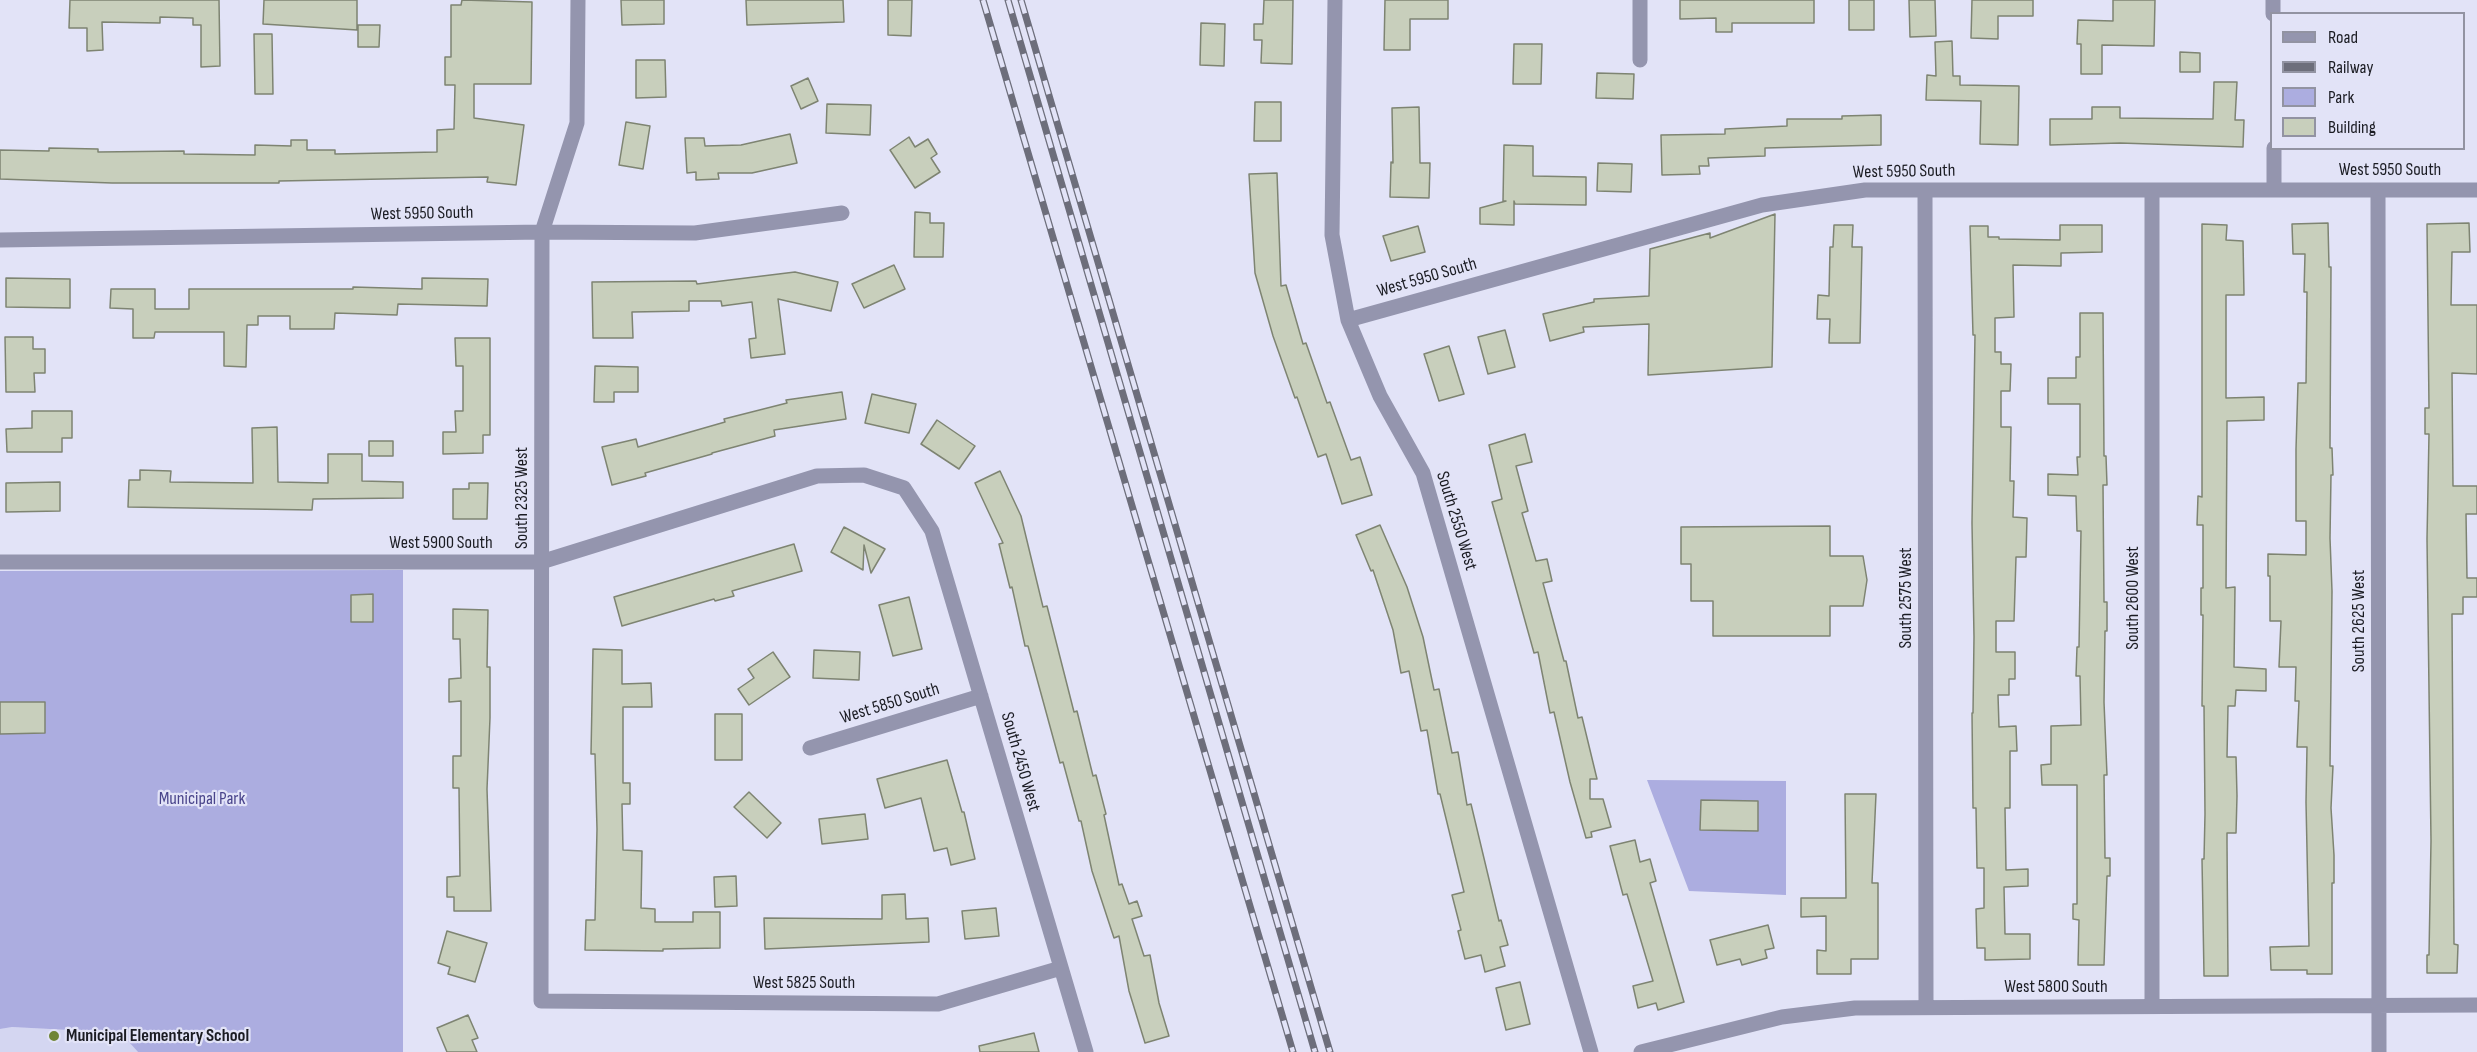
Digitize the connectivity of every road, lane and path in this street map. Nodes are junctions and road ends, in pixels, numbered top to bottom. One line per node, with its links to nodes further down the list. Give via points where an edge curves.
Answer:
1 (578, 0): 12 (street, South 2325 West, via 577,123)
2 (1335, 0): 14 (street, South 2550 West, via 1332,235)
3 (1640, 0): 4 (street)
4 (1640, 60)
5 (2274, 150): 8 (street)
6 (1925, 190): 7 (street, West 5950 South); 14 (street, West 5950 South, via 1865,190 1762,205); 25 (street, South 2575 West)
7 (2152, 190): 8 (street, West 5950 South); 24 (street, South 2600 West)
8 (2274, 190): 9 (street, West 5950 South)
9 (2378, 190): 10 (street, West 5950 South); 22 (street, South 2625 West)
10 (2477, 190)
11 (842, 213): 12 (street, West 5950 South, via 695,233)
12 (542, 232): 13 (street, West 5950 South); 17 (street, South 2325 West)
13 (0, 240)
14 (1348, 320): 27 (street, South 2550 West, via 1380,396 1423,473)
15 (904, 488): 17 (street, West 5900 South, via 864,475 817,476); 18 (street, South 2450 West, via 932,531)
16 (0, 562): 17 (street, West 5900 South)
17 (541, 562): 21 (street, South 2325 West)
18 (981, 696): 19 (street, West 5850 South); 20 (street, South 2450 West)
19 (810, 748)
20 (1061, 968): 21 (street, West 5825 South, via 938,1004); 26 (street, South 2450 West)
21 (542, 1001)
22 (2379, 1005): 23 (street, West 5800 South); 24 (street, West 5800 South); 29 (street, South 2625 West)
23 (2477, 1005)
24 (2152, 1006): 25 (street, West 5800 South)
25 (1926, 1007): 28 (street, West 5800 South, via 1855,1008 1782,1017)
26 (1086, 1052)
27 (1591, 1052)
28 (1641, 1052)
29 (2379, 1052)

